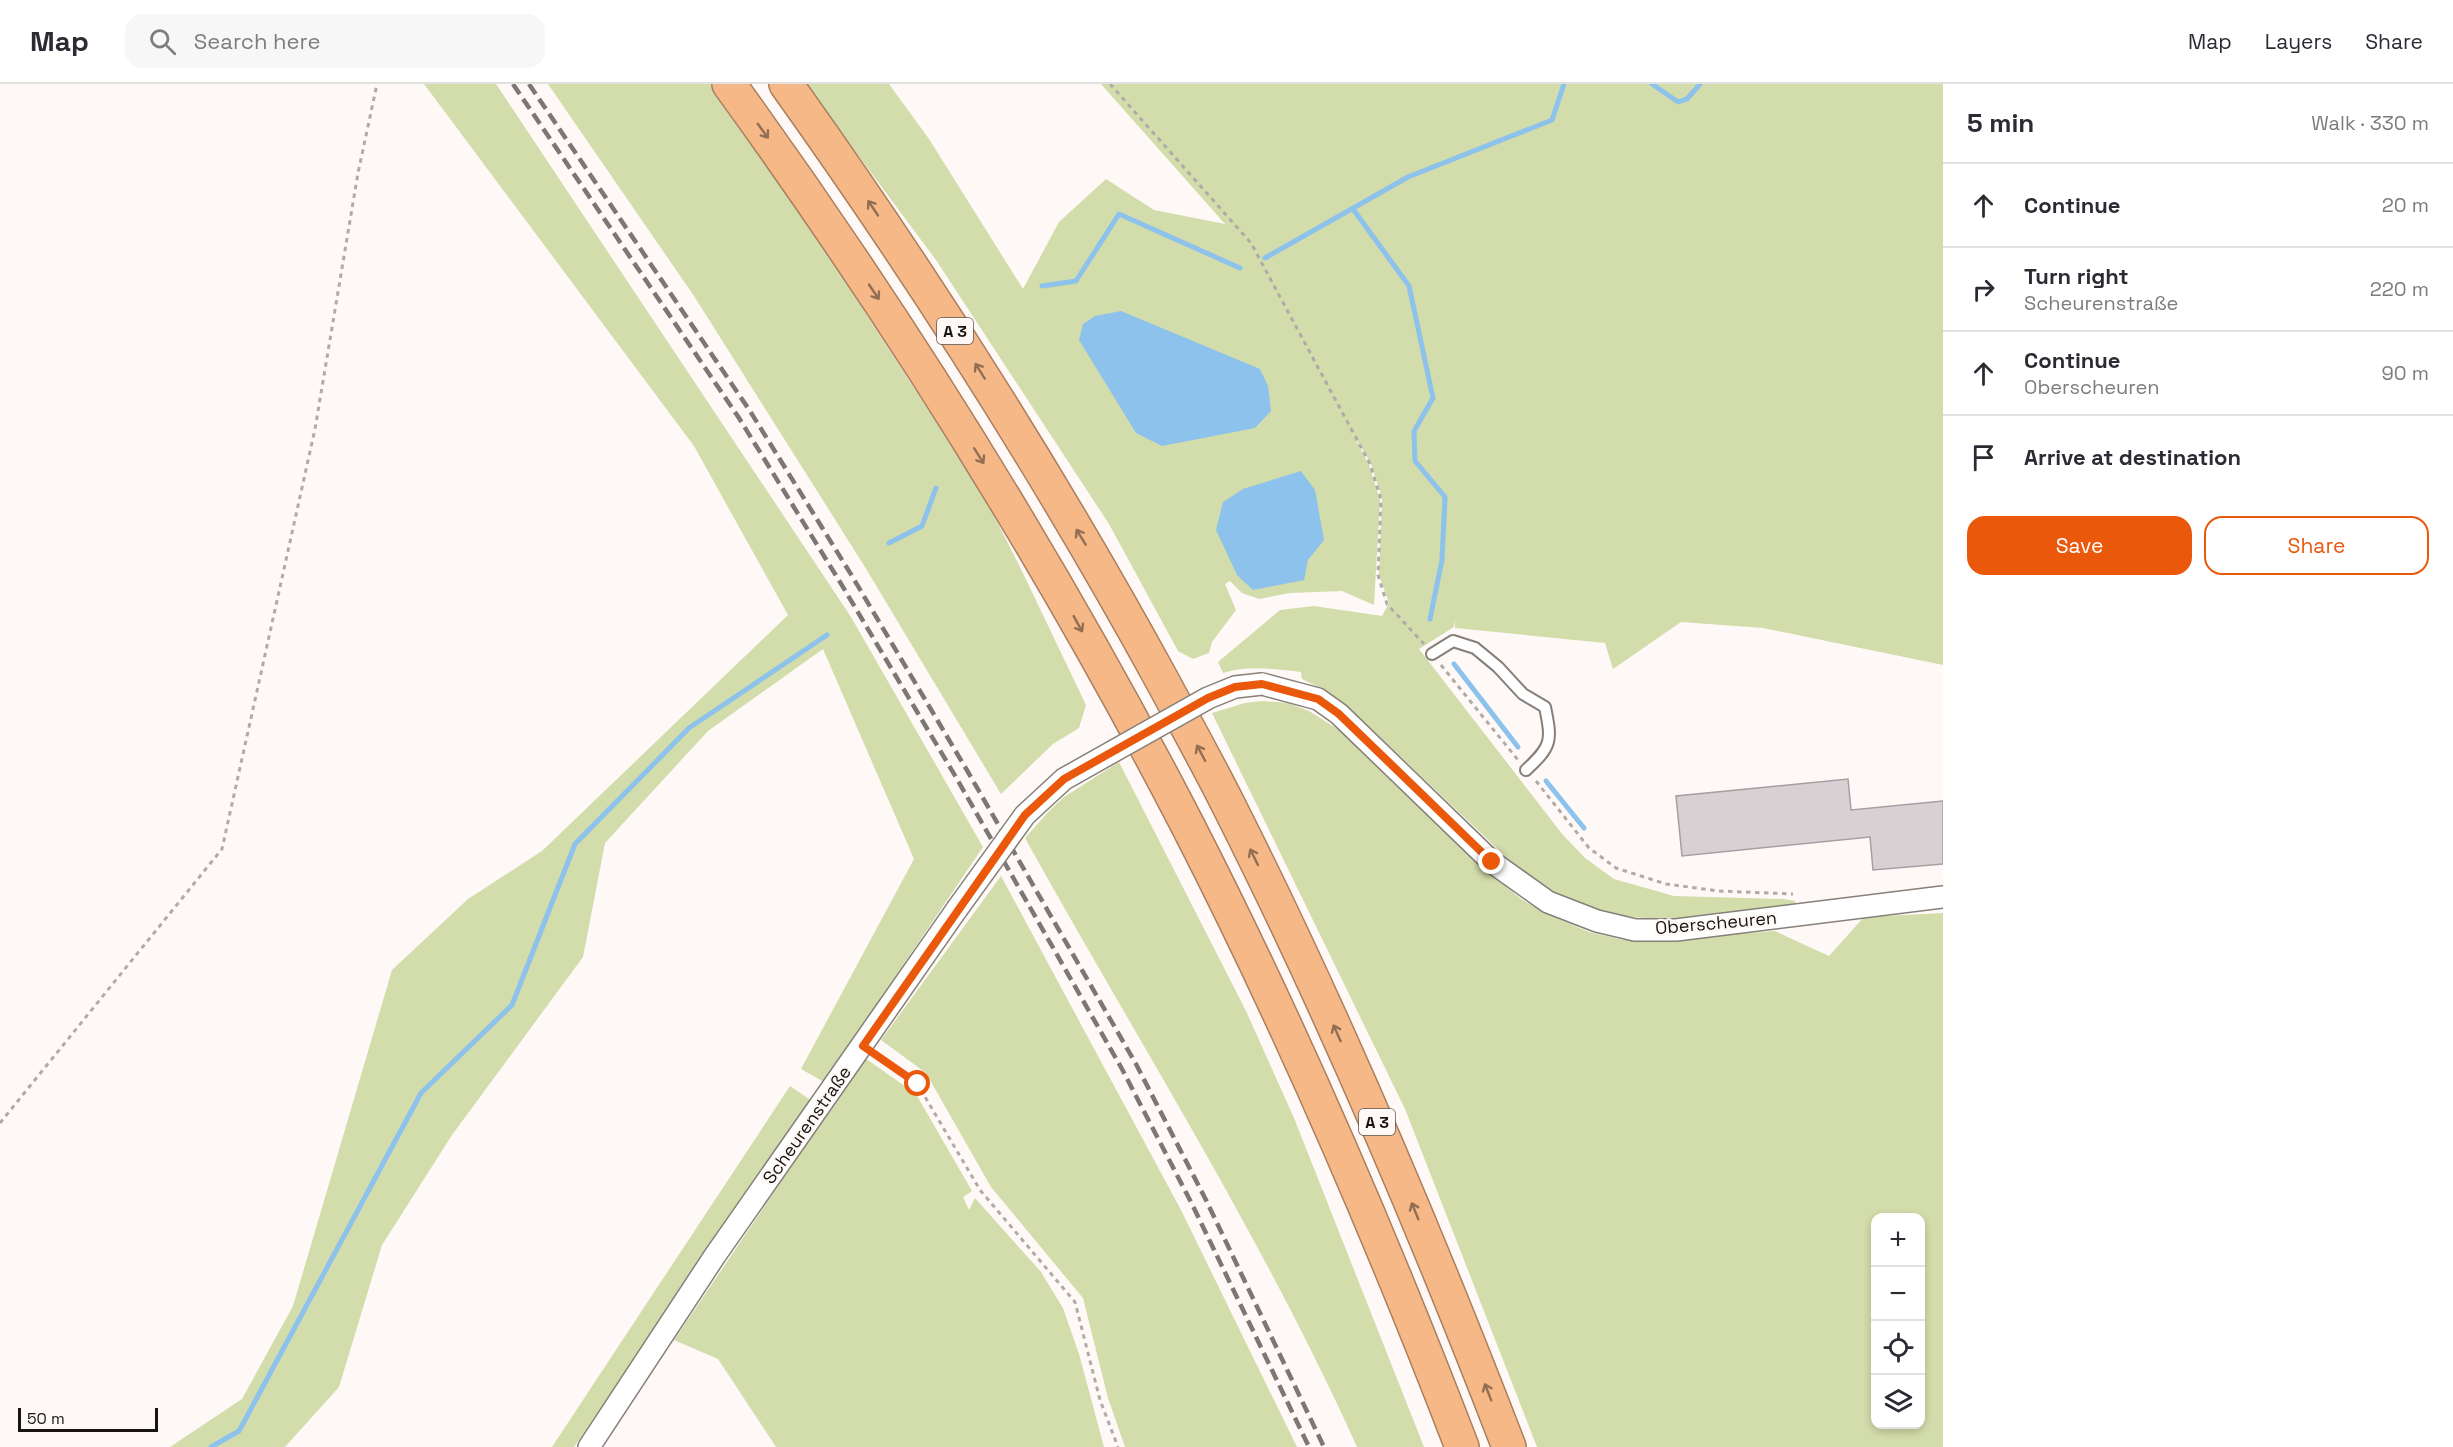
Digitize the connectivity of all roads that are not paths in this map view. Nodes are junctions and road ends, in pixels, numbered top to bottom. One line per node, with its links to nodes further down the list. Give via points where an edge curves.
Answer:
1 (729, 84): 8 (highway, A 3, one-way to 8, via 892,318 985,465 1070,610 1189,828 1285,1026)
2 (786, 84): 9 (highway, A 3, one-way to 2, via 1401,1175 1228,804 1111,588 1024,441 931,293)
3 (1432, 654): 5 (lane, via 1453,641 1475,648 1523,694 1545,707 1551,732 1545,752)
4 (1318, 699): 6 (street, Oberscheuren, via 1339,714 1492,862 1548,902 1597,921 1635,930 1676,930); 7 (street, Scheurenstraße, bridge, via 1262,684 1235,687 1208,698 1064,779 1025,815 714,1257)
5 (1526, 770)
6 (1943, 897)
7 (589, 1447)
8 (1462, 1447)
9 (1509, 1447)

